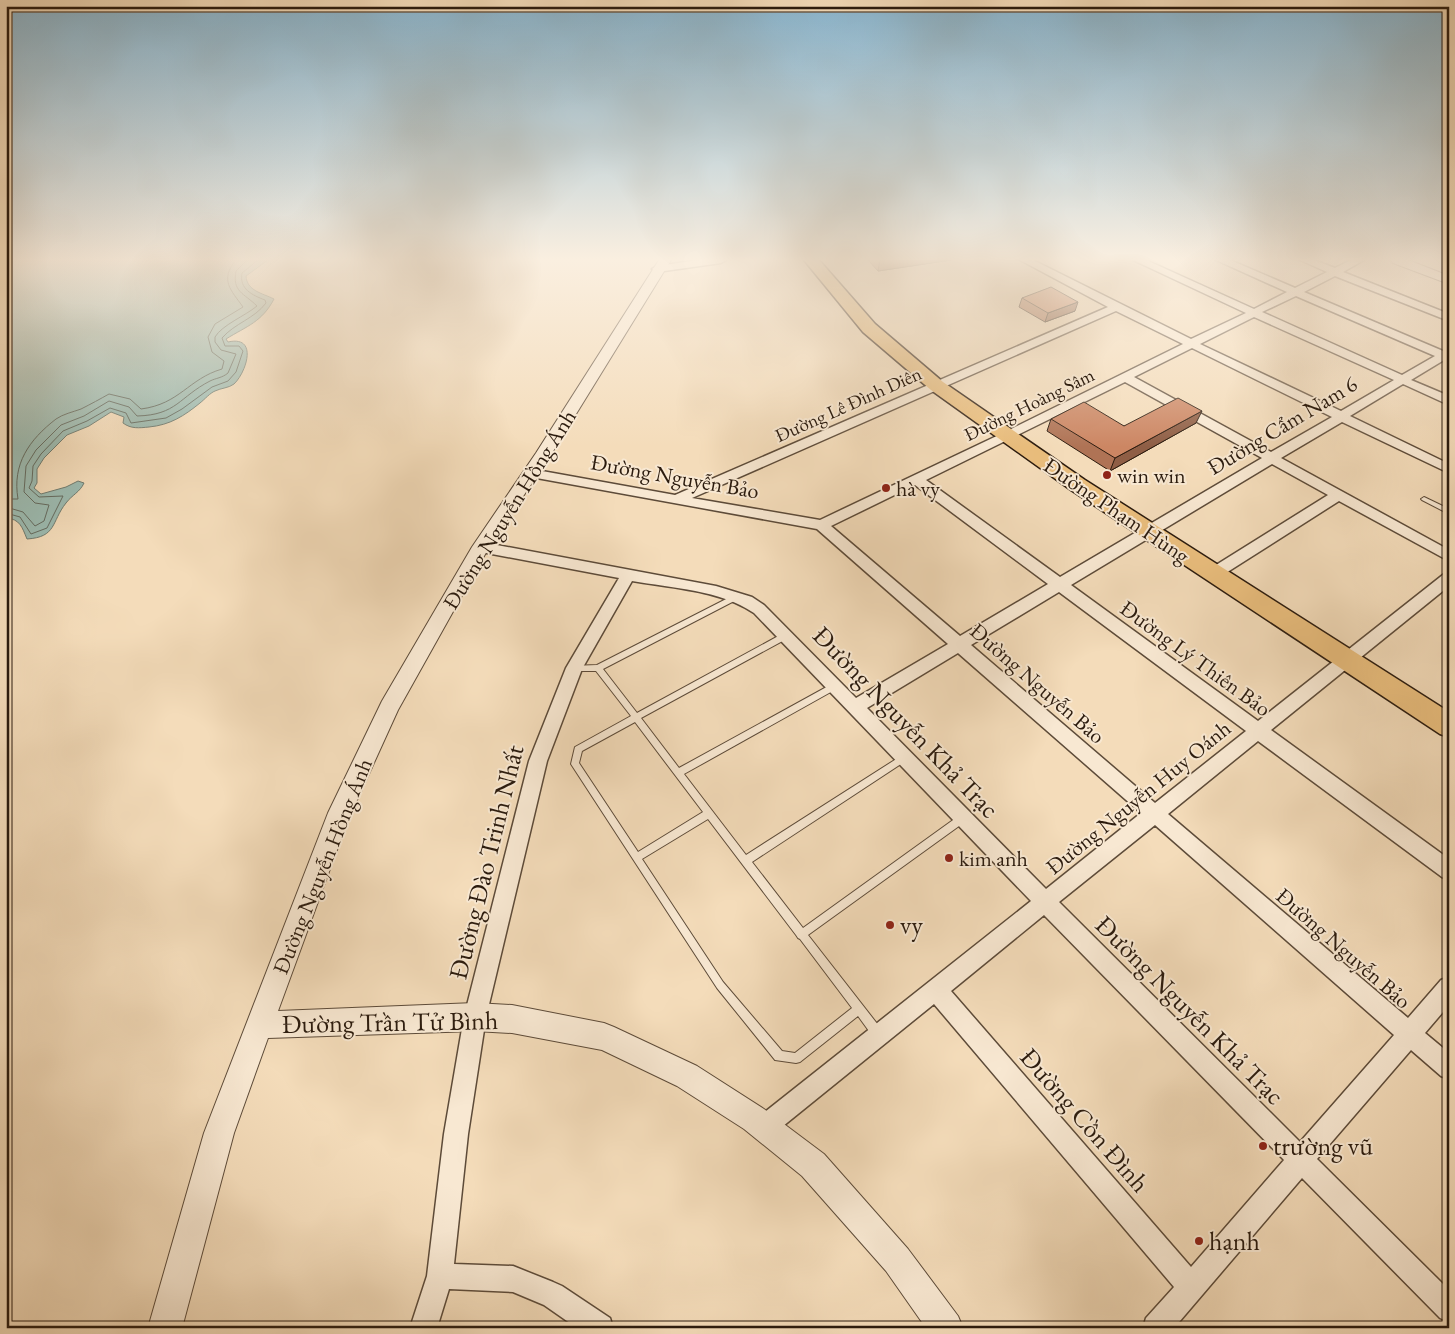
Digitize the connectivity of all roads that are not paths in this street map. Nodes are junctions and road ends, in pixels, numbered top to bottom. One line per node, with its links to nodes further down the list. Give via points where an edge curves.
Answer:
1 (625, 322): 18 (street, Đường Nguyễn Hồng Ánh)
2 (864, 322): 12 (main road, Đường Phạm Hùng)
3 (1081, 322): 12 (street, Đường Lê Đình Diên)
4 (1149, 322): 8 (street)
5 (1234, 322): 8 (street, Đường Hoàng Sâm)
6 (1276, 322): 11 (street)
7 (1370, 322): 9 (street)
8 (1193, 343): 10 (street, Đường Hoàng Sâm); 14 (street)
9 (1446, 353): 11 (street, Đường Cẩm Nam 6)
10 (1125, 377): 15 (street, Đường Hoàng Sâm); 16 (street)
11 (1402, 380): 13 (street); 14 (street, Đường Cẩm Nam 6)
12 (937, 386): 15 (main road, Đường Phạm Hùng); 21 (street, Đường Lê Đình Diên)
13 (1449, 401)
14 (1341, 416): 16 (street, Đường Cẩm Nam 6); 17 (street)
15 (1007, 436): 19 (street, Đường Hoàng Sâm); 25 (main road, Đường Phạm Hùng)
16 (1272, 458): 20 (street); 25 (street, Đường Cẩm Nam 6)
17 (1449, 469)
18 (531, 473): 21 (street, Đường Nguyễn Bảo); 26 (street, Đường Nguyễn Hồng Ánh)
19 (917, 480): 24 (street, Đường Hoàng Sâm); 31 (street, Đường Lý Thiên Bảo)
20 (1338, 495): 27 (street); 29 (street)
21 (677, 499): 24 (street, Đường Nguyễn Bảo)
22 (1424, 499): 23 (lane)
23 (1449, 512)
24 (821, 525): 34 (street, Đường Nguyễn Bảo)
25 (1149, 532): 29 (main road, Đường Phạm Hùng); 31 (street, Đường Cẩm Nam 6)
26 (481, 547): 28 (street, Đường Nguyễn Khả Trạc); 57 (street, Đường Nguyễn Hồng Ánh, via 390,707 336,820)
27 (1449, 556)
28 (628, 574): 32 (street, Đường Nguyễn Khả Trạc); 36 (street, Đường Đào Trinh Nhất)
29 (1213, 574): 35 (main road, Đường Phạm Hùng)
30 (1449, 578): 35 (street, Đường Nguyễn Huy Oánh)
31 (1059, 585): 34 (street, Đường Cẩm Nam 6); 42 (street, Đường Lý Thiên Bảo)
32 (736, 597): 33 (street, Đường Nguyễn Khả Trạc, via 758,610); 37 (lane)
33 (785, 636): 38 (street, Đường Nguyễn Khả Trạc); 40 (lane)
34 (960, 645): 39 (street, Đường Cẩm Nam 6); 46 (street, Đường Nguyễn Bảo)
35 (1346, 661): 41 (main road, Đường Phạm Hùng); 42 (street, Đường Nguyễn Huy Oánh)
36 (574, 668): 37 (lane); 56 (street, Đường Đào Trinh Nhất, via 538,761)
37 (598, 668): 40 (lane)
38 (835, 686): 39 (street, Đường Nguyễn Khả Trạc); 44 (lane)
39 (855, 707): 43 (street, Đường Nguyễn Khả Trạc)
40 (634, 717): 44 (lane); 48 (lane, via 578,749 575,764)
41 (1449, 726)
42 (1258, 731): 46 (street, Đường Nguyễn Huy Oánh); 50 (street, Đường Lý Thiên Bảo)
43 (904, 758): 47 (street, Đường Nguyễn Khả Trạc); 49 (lane)
44 (678, 773): 45 (lane)
45 (708, 814): 48 (lane); 49 (lane)
46 (1154, 814): 51 (street, Đường Nguyễn Huy Oánh); 58 (street, Đường Nguyễn Bảo)
47 (963, 818): 51 (street, Đường Nguyễn Khả Trạc); 52 (lane)
48 (637, 857): 55 (lane, via 720,985 779,1056 796,1058)
49 (745, 861): 52 (lane)
50 (1449, 871)
51 (1045, 902): 54 (street, Đường Nguyễn Huy Oánh); 62 (street, Đường Nguyễn Khả Trạc)
52 (801, 935): 55 (lane)
53 (1449, 988): 58 (street)
54 (936, 990): 59 (street, Đường Nguyễn Huy Oánh); 64 (street, Đường Cồn Đình)
55 (859, 1010): 59 (lane)
56 (475, 1016): 57 (street, Đường Trần Tử Bình); 61 (street, Đường Trần Tử Bình, via 512,1019 604,1037 687,1076); 63 (street, Đường Đào Trinh Nhất, via 456,1134)
57 (258, 1025): 66 (street, Đường Nguyễn Hồng Ánh, via 219,1133)
58 (1410, 1034): 60 (street, Đường Nguyễn Bảo); 62 (street)
59 (879, 1035): 61 (street, Đường Nguyễn Huy Oánh)
60 (1449, 1068)
61 (764, 1127): 69 (street, Đường Trần Tử Bình, via 813,1165 897,1260)
62 (1301, 1158): 64 (street); 65 (street, Đường Nguyễn Khả Trạc)
63 (440, 1276): 67 (street, Đường Đào Trinh Nhất); 68 (street, via 513,1279 553,1295)
64 (1191, 1287): 70 (street)
65 (1449, 1309)
66 (165, 1328)
67 (423, 1328)
68 (600, 1328)
69 (946, 1328)
70 (1156, 1328)

